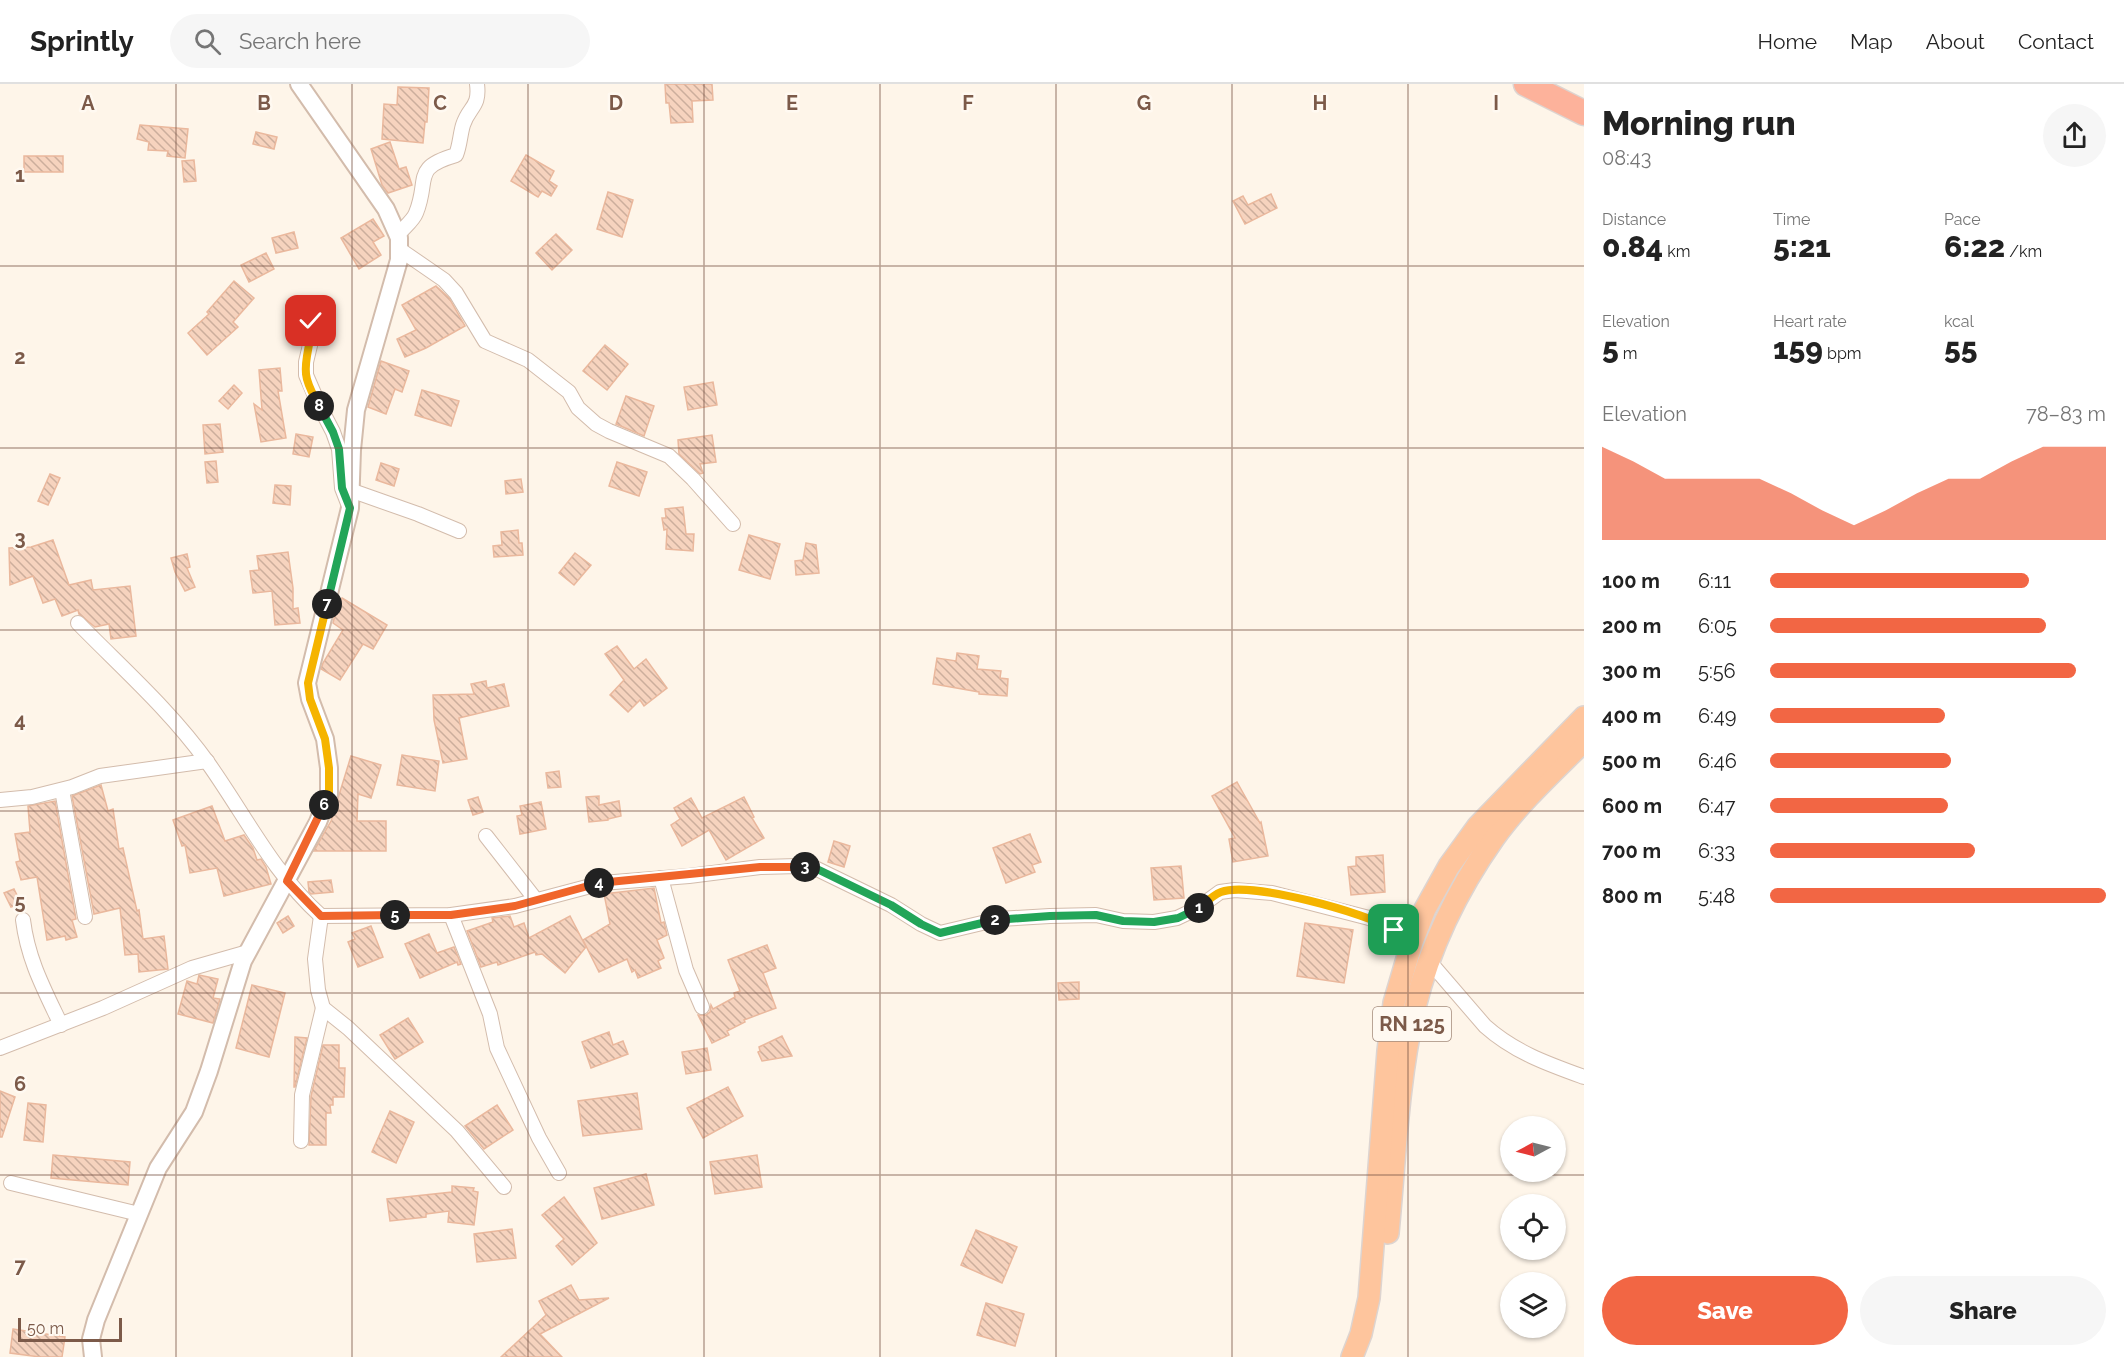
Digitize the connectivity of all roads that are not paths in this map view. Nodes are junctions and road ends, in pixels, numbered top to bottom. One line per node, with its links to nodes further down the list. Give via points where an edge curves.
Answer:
1 (477, 84): 5 (street, via 478,97 464,122 456,154 438,160 424,174 416,214)
2 (299, 85): 5 (street, via 386,209)
3 (1536, 89): 4 (highway)
4 (1584, 113)
5 (398, 242): 7 (street, via 399,260 356,410); 9 (street, via 456,293 485,341 528,360 569,392 578,408 596,424 669,456)
6 (306, 303): 8 (street, via 313,333 306,375 339,449 342,488)
7 (350, 490): 8 (street); 10 (street)
8 (350, 508): 19 (street, via 308,683 325,739 329,794)
9 (733, 524)
10 (459, 531)
11 (78, 623): 14 (street, via 174,720)
12 (1584, 717): 25 (highway, via 1478,826 1449,866)
13 (1584, 741): 27 (highway, RN 125, via 1495,837 1447,917)
14 (207, 761): 15 (street, via 100,776); 19 (street)
15 (62, 789): 16 (street); 23 (street)
16 (0, 800)
17 (486, 836): 20 (street)
18 (661, 878): 20 (street, via 602,883); 25 (street, via 760,867 817,869 940,933 999,919 1050,916 1096,915 1154,922 1178,918 1220,892 1272,893 1376,921); 28 (street, via 686,970)
19 (287, 881): 22 (street); 26 (street)
20 (536, 900): 21 (street)
21 (451, 915): 22 (street); 34 (street, via 490,1014 497,1048)
22 (321, 916): 29 (street, via 315,959)
23 (85, 917)
24 (22, 920): 30 (street, via 34,968)
25 (1412, 942): 39 (highway, via 1394,1003 1369,1298)
26 (248, 952): 30 (street, via 192,968); 37 (street, via 194,1112 158,1168)
27 (1429, 961): 32 (street, via 1494,1035 1531,1057); 40 (highway, RN 125, via 1407,1052 1380,1312)
28 (702, 1007)
29 (323, 1008): 33 (street, via 302,1095); 36 (street, via 449,1123)
30 (61, 1025): 31 (street)
31 (0, 1048)
32 (1584, 1077)
33 (301, 1141)
34 (559, 1173)
35 (11, 1183): 37 (street)
36 (504, 1187)
37 (139, 1214): 38 (street, via 96,1320 91,1339)
38 (93, 1357)
39 (1352, 1357)
40 (1366, 1357)

